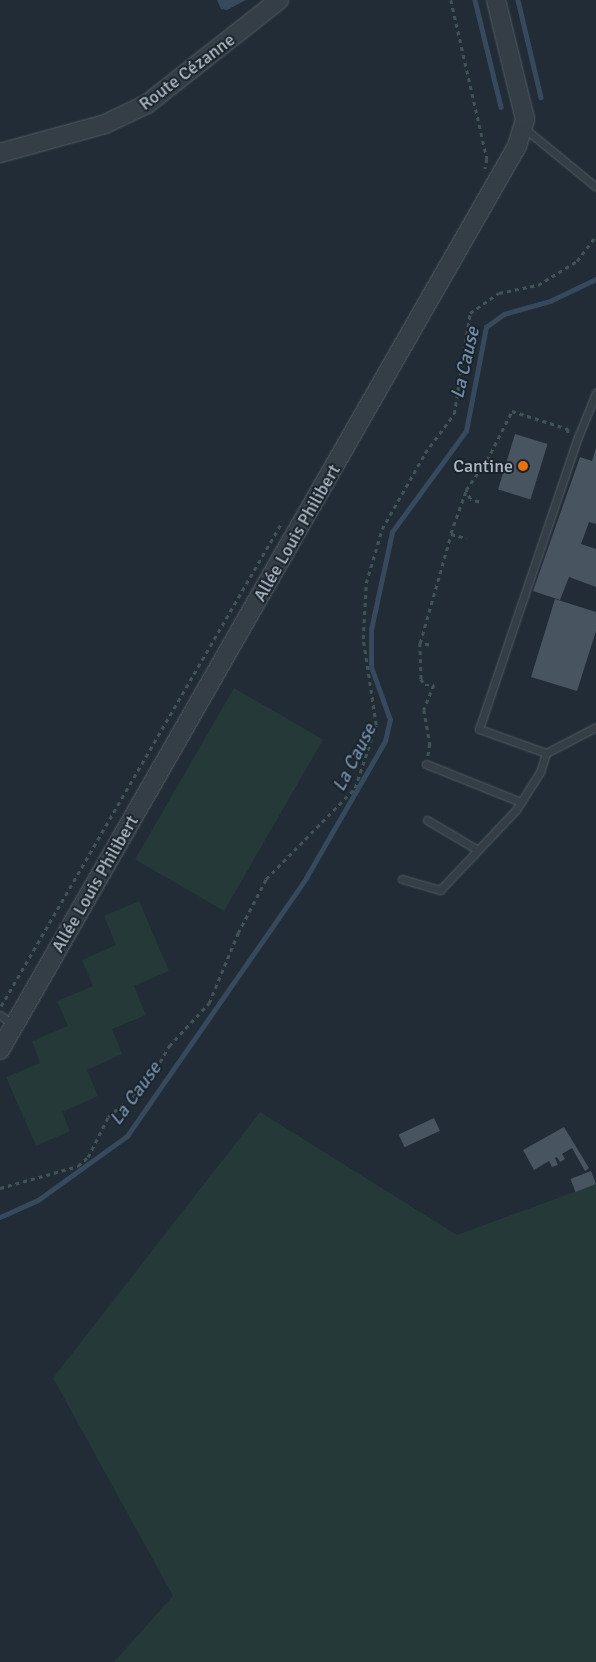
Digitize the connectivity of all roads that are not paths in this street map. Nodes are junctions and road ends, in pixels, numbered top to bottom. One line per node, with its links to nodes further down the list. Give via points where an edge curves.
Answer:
1 (279, 0): 4 (street, Route Cézanne, via 147,104 105,124)
2 (496, 0): 3 (street, Allée Louis Philibert, via 524,111)
3 (524, 128): 5 (lane); 15 (street, Allée Louis Philibert, via 500,180)
4 (0, 153)
5 (596, 187)
6 (596, 393): 8 (lane, via 478,729)
7 (596, 727): 8 (lane)
8 (546, 753): 10 (lane, via 540,772)
9 (426, 764): 10 (lane)
10 (520, 802): 12 (lane)
11 (427, 820): 12 (lane)
12 (478, 850): 13 (lane, via 440,890)
13 (402, 879)
14 (0, 1015): 15 (lane)
15 (14, 1026): 16 (street, Allée Louis Philibert)
16 (0, 1050)

